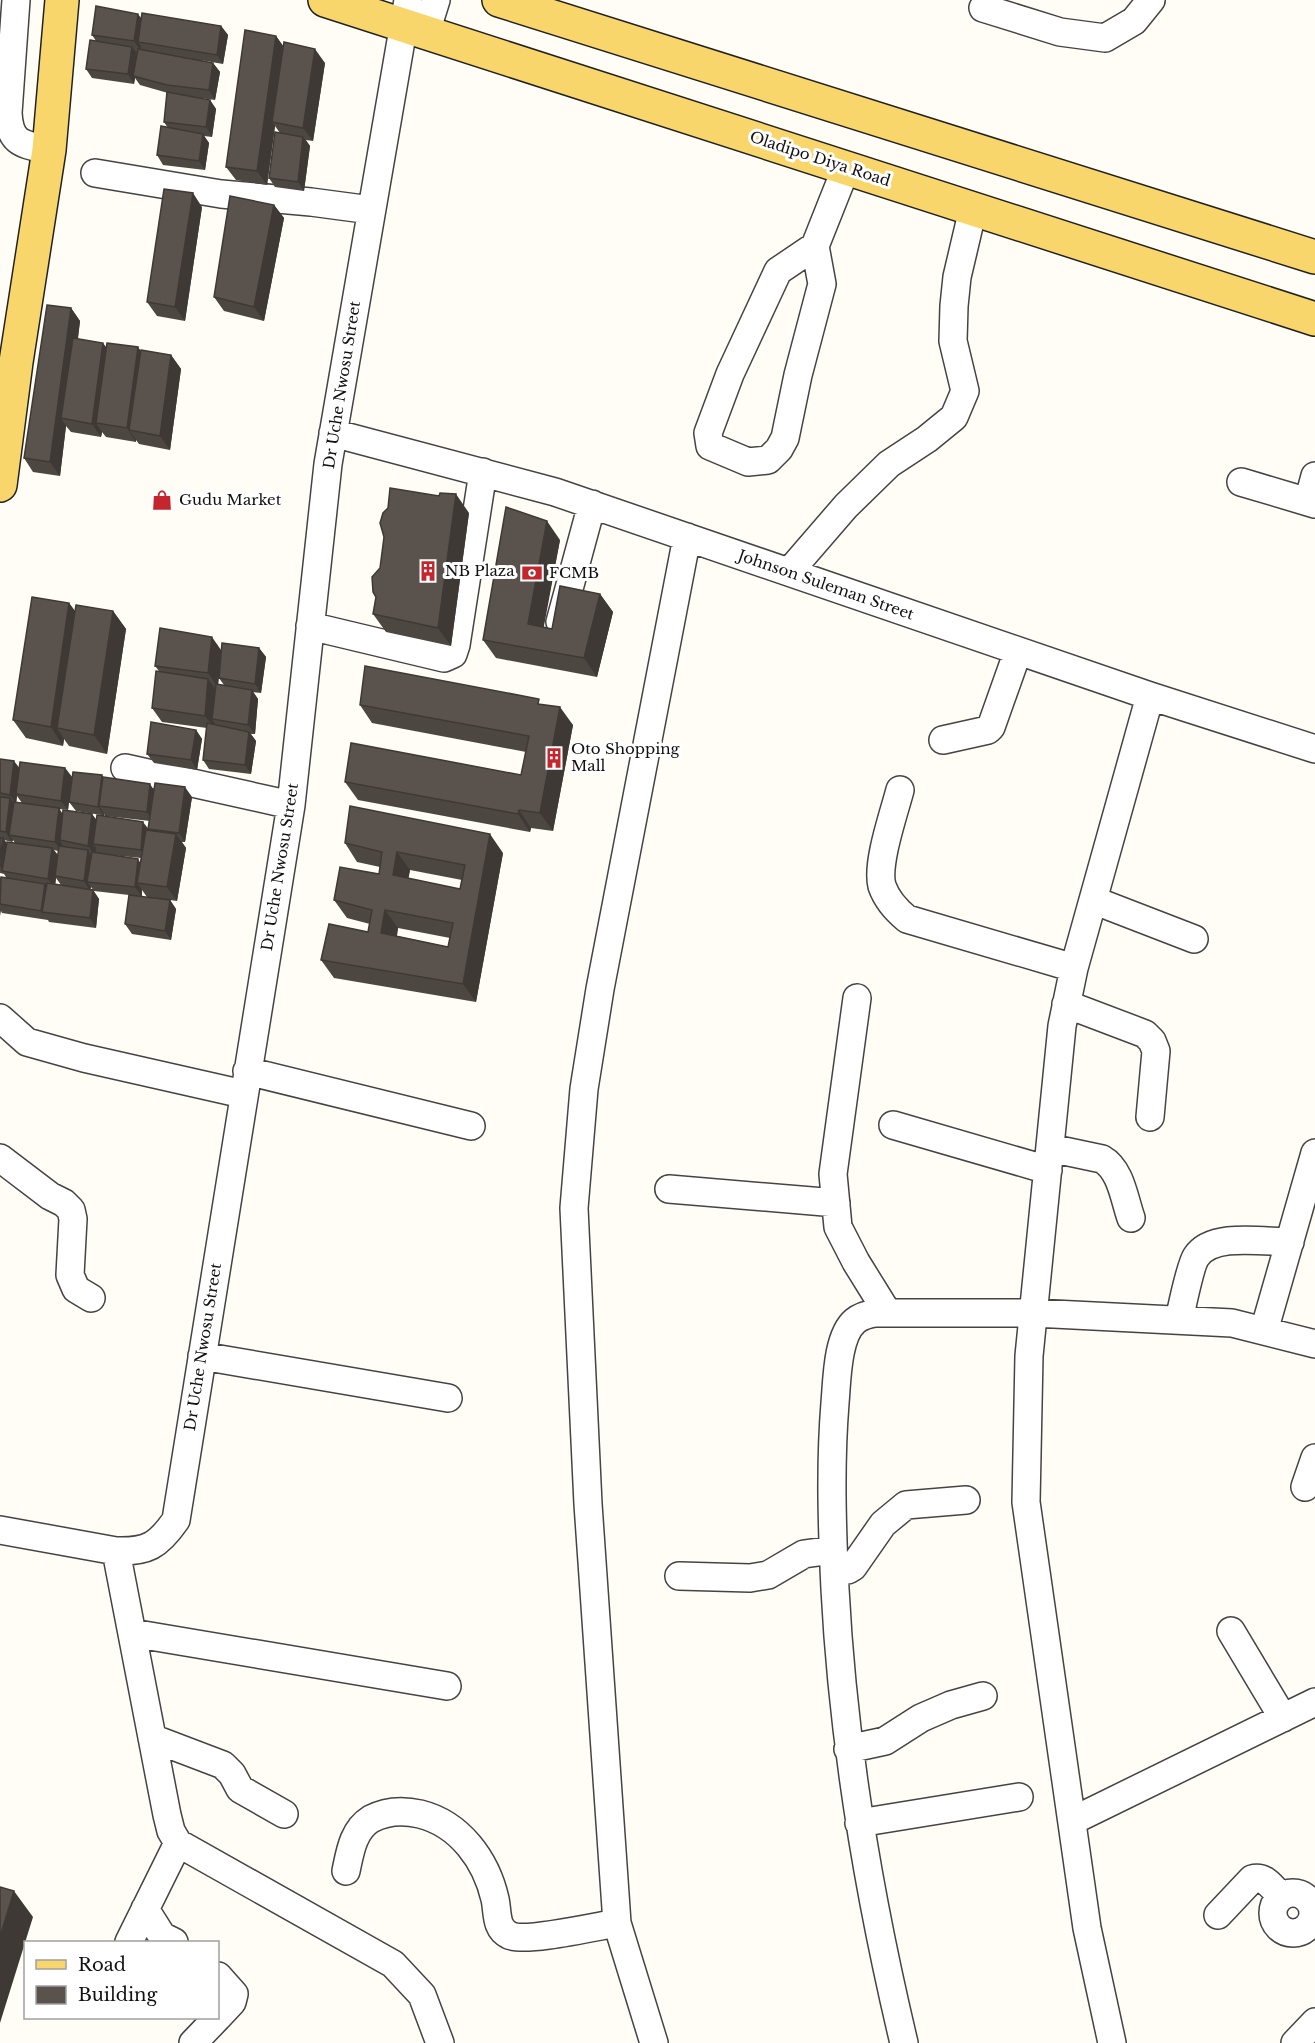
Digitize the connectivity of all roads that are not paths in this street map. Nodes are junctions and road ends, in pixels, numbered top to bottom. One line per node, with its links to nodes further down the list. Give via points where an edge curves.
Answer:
1 (16, 0): 9 (street, via 9,128 14,138 28,146)
2 (62, 0): 9 (main road)
3 (325, 0): 8 (main road, Oladipo Diya Road)
4 (436, 0): 8 (street, Dr Uche Nwosu Street)
5 (499, 0): 15 (main road)
6 (1151, 0): 7 (street, via 1134,21 1105,38 1060,32)
7 (983, 8)
8 (412, 19): 10 (main road, Oladipo Diya Road); 13 (street, Dr Uche Nwosu Street)
9 (49, 150): 17 (main road)
10 (846, 168): 12 (main road, Oladipo Diya Road); 14 (street)
11 (95, 173): 13 (street, via 221,194)
12 (973, 208): 16 (main road, Oladipo Diya Road); 26 (street, via 954,306 953,341 965,391 954,417 890,464 846,506)
13 (371, 210): 18 (street, Dr Uche Nwosu Street)
14 (815, 246): 14 (street, via 822,284 785,438 768,460 748,462 710,446 708,433 730,374 778,271)
15 (1315, 257)
16 (1315, 319)
17 (8, 363): 22 (main road)
18 (333, 433): 19 (street, Johnson Suleman Street); 27 (street, Dr Uche Nwosu Street)
19 (483, 472): 24 (street, Johnson Suleman Street); 27 (street, via 453,654 444,658)
20 (1315, 476): 23 (street)
21 (1240, 482): 23 (street)
22 (0, 485)
23 (1311, 503)
24 (592, 504): 25 (street, Johnson Suleman Street); 28 (street)
25 (687, 537): 26 (street, Johnson Suleman Street); 85 (street, via 600,989 585,1089 574,1208 588,1504)
26 (789, 572): 29 (street, Johnson Suleman Street)
27 (310, 626): 35 (street, Dr Uche Nwosu Street)
28 (557, 633)
29 (1018, 651): 30 (street, Johnson Suleman Street); 31 (street, via 991,727)
30 (1150, 696): 32 (street, Johnson Suleman Street); 36 (street)
31 (943, 740)
32 (1315, 750)
33 (125, 768): 35 (street)
34 (900, 790): 38 (street, via 882,861 882,885 892,906 907,919)
35 (291, 805): 42 (street, Dr Uche Nwosu Street)
36 (1093, 900): 37 (street); 38 (street)
37 (1194, 939)
38 (1074, 968): 40 (street)
39 (857, 998): 50 (street, via 833,1174)
40 (1066, 1004): 43 (street, via 1145,1034 1152,1041 1156,1051); 48 (street)
41 (0, 1018): 42 (street, via 27,1042 84,1058)
42 (245, 1082): 45 (street); 59 (street, Dr Uche Nwosu Street)
43 (1150, 1117)
44 (893, 1125): 48 (street)
45 (471, 1126)
46 (1315, 1153): 52 (street)
47 (0, 1158): 53 (street, via 71,1210 70,1275 76,1289)
48 (1049, 1159): 51 (street, via 1109,1163); 55 (street)
49 (669, 1189): 50 (street)
50 (836, 1203): 54 (street, via 838,1227)
51 (1131, 1218)
52 (1290, 1242): 56 (street, via 1225,1241 1206,1246 1195,1257); 57 (street)
53 (91, 1298)
54 (887, 1312): 55 (street); 66 (street, via 855,1321 842,1347 832,1458)
55 (1034, 1312): 56 (street); 78 (street, via 1029,1356 1026,1502)
56 (1179, 1320): 57 (street, via 1232,1323)
57 (1264, 1331): 58 (street)
58 (1315, 1344)
59 (202, 1356): 60 (street); 65 (street, Dr Uche Nwosu Street, via 176,1520 150,1548)
60 (448, 1398)
61 (1315, 1458): 62 (street)
62 (1305, 1486)
63 (966, 1500): 66 (street, via 906,1505 883,1524 853,1567 848,1570)
64 (0, 1530): 65 (street, Dr Uche Nwosu Street)
65 (116, 1551): 69 (street)
66 (834, 1560): 67 (street, via 804,1554 768,1575 750,1578); 75 (street, via 838,1663)
67 (679, 1576)
68 (1231, 1631): 73 (street)
69 (132, 1633): 70 (street); 74 (street)
70 (447, 1686)
71 (983, 1696): 75 (street, via 921,1718 885,1741)
72 (1315, 1702): 73 (street)
73 (1283, 1718): 78 (street)
74 (152, 1738): 77 (street, via 228,1768 240,1789); 80 (street, via 167,1815)
75 (848, 1749): 79 (street)
76 (1019, 1797): 79 (street)
77 (284, 1814)
78 (1072, 1821): 97 (street, via 1087,1928)
79 (859, 1823): 96 (street)
80 (178, 1843): 83 (street); 94 (street, via 393,1964 422,1995)
81 (346, 1871): 85 (street, via 357,1832 368,1821 382,1814 411,1812 438,1820 466,1841 489,1880 501,1929 511,1937 537,1937)
82 (1301, 1894): 84 (street, via 1259,1877 1252,1879); 86 (street, via 1314,1911); 86 (street, via 1276,1903 1274,1920 1285,1932)
83 (145, 1909): 87 (street); 88 (street, via 162,1936)
84 (1218, 1916)
85 (617, 1923): 95 (street)
86 (1312, 1930)
87 (129, 1941)
88 (172, 1941)
89 (219, 1977): 90 (street, via 234,1994 232,2002)
90 (219, 2015)
91 (215, 2019): 93 (street)
92 (1315, 2022): 98 (street)
93 (193, 2043)
94 (440, 2043)
95 (654, 2043)
96 (904, 2043)
97 (1112, 2043)
98 (1295, 2043)

